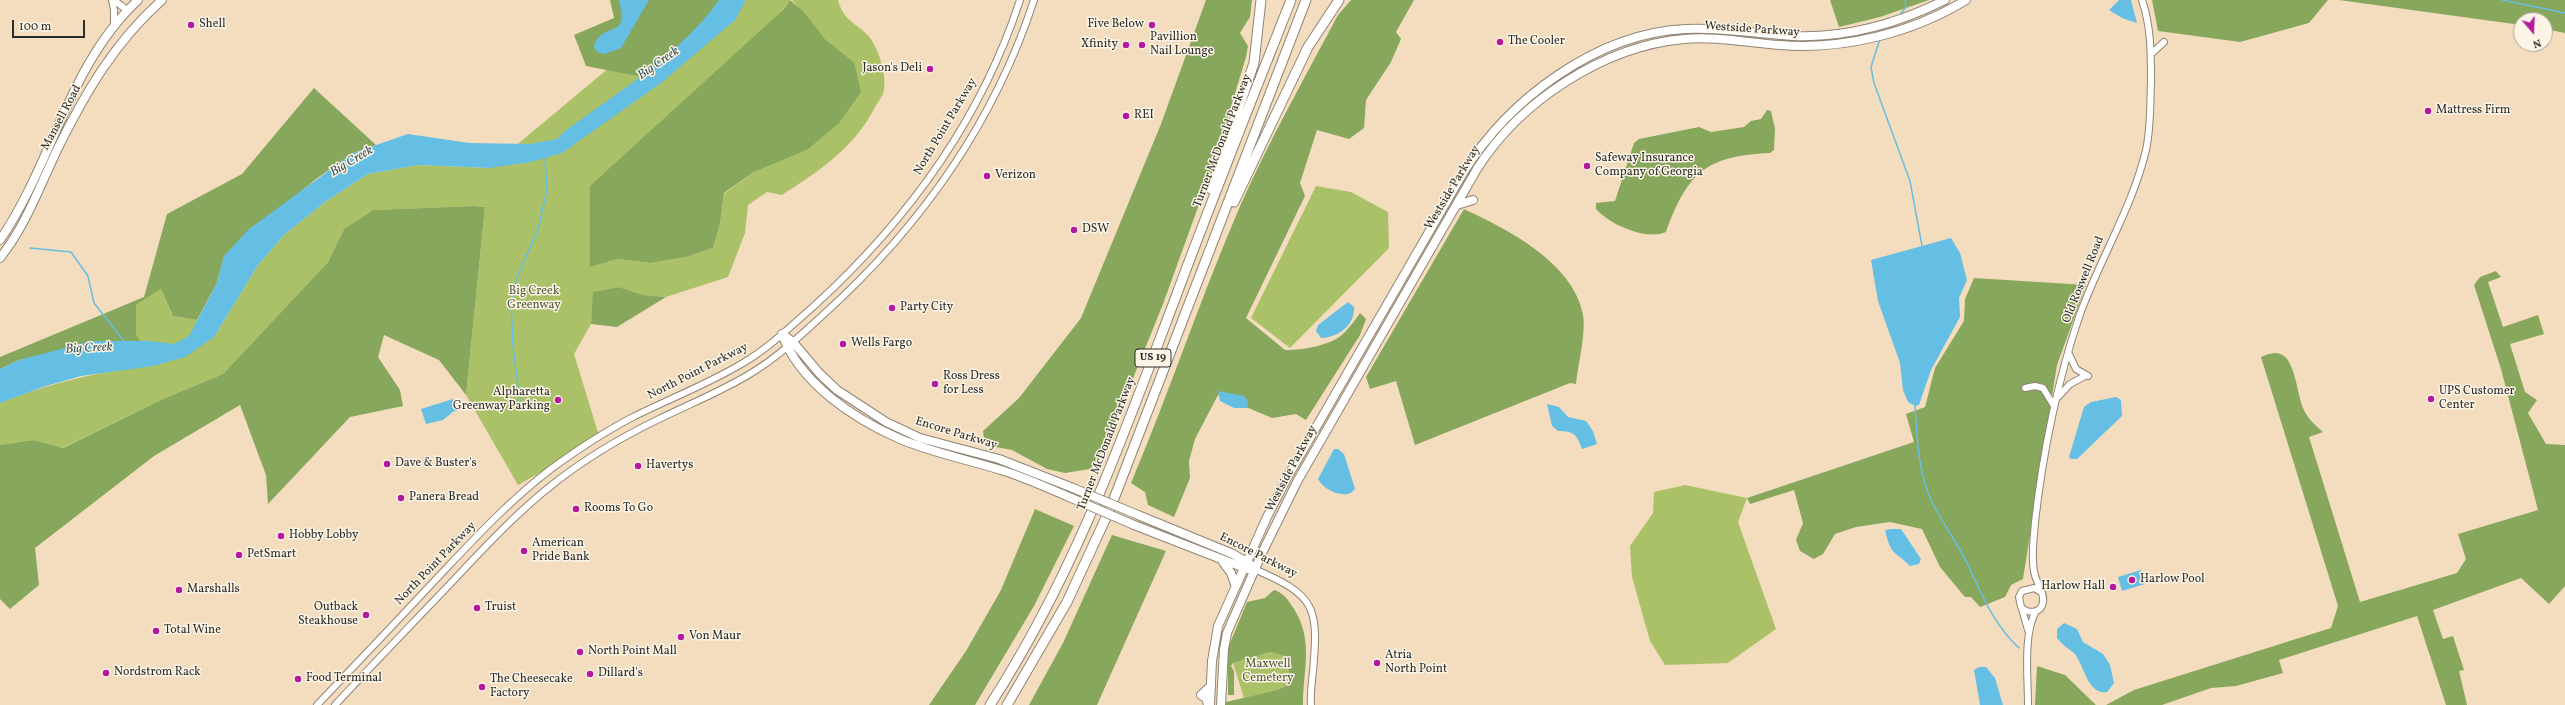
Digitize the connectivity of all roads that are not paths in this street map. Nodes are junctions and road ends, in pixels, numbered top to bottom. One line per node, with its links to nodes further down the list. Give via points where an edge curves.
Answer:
1 (113, 0): 13 (street); 14 (street)
2 (138, 0): 13 (main road, Mansell Road)
3 (162, 0): 22 (main road, Mansell Road, via 116,47 60,146 25,222)
4 (1020, 0): 23 (street, North Point Parkway, via 1000,54 975,105 923,188 859,264)
5 (1034, 0): 24 (street, North Point Parkway, via 995,94 965,149 936,192 868,272)
6 (1261, 0): 19 (highway, via 1254,63 1213,180)
7 (1291, 0): 19 (highway, Turner McDonald Parkway / US 19)
8 (1306, 0): 20 (highway, US 19)
9 (1339, 0): 20 (highway, via 1308,47 1247,178)
10 (1945, 0): 29 (main road, Westside Parkway, via 1889,23 1836,34 1795,36 1701,28 1647,35 1602,51 1538,89 1500,123 1468,164)
11 (1966, 0): 18 (main road, Westside Parkway, via 1913,25 1849,42 1787,46 1716,39 1685,39 1656,43 1627,52 1568,81 1522,114 1492,148)
12 (2142, 0): 16 (street, Old Roswell Road)
13 (127, 10): 14 (main road, Mansell Road)
14 (114, 24): 21 (main road, Mansell Road, via 86,65 26,193)
15 (2164, 42): 16 (street)
16 (2151, 56): 25 (street, Old Roswell Road, via 2149,124 2144,158 2120,224 2092,285)
17 (1473, 200): 18 (main road)
18 (1456, 206): 35 (main road, Westside Parkway, via 1298,480)
19 (1203, 222): 45 (highway, Turner McDonald Parkway / US 19, via 1089,523 1042,618)
20 (1219, 230): 46 (highway, US 19, via 1099,535 1054,625)
21 (0, 240)
22 (0, 258)
23 (782, 334): 24 (main road, Encore Parkway); 43 (street, North Point Parkway, via 759,353 730,370 598,437 539,479 491,522)
24 (790, 345): 31 (main road, Encore Parkway, bridge, via 837,390 886,422 920,438 999,460 1073,488); 32 (main road, Encore Parkway, bridge, via 796,360 828,394 887,432 918,446 1006,471); 44 (street, North Point Parkway, via 736,382 621,438 557,481 500,531)
25 (2068, 352): 27 (street, Old Roswell Road); 27 (street, via 2074,367 2086,376 2070,384)
26 (2025, 388): 28 (street, via 2043,388)
27 (2056, 400): 28 (street, Old Roswell Road)
28 (2054, 407): 36 (street, Old Roswell Road, via 2038,496)
29 (1278, 496): 30 (main road, Westside Parkway); 35 (main road, via 1273,517 1255,556)
30 (1254, 544): 31 (main road); 33 (main road, Westside Parkway)
31 (1233, 554): 33 (main road, Encore Parkway)
32 (1222, 561): 34 (main road, Encore Parkway); 37 (main road)
33 (1246, 561): 34 (main road, Westside Parkway); 35 (main road, Encore Parkway)
34 (1242, 569): 35 (main road); 37 (main road, Westside Parkway)
35 (1254, 569): 48 (main road, Westside Parkway, via 1232,616 1226,637); 49 (street, Encore Parkway, via 1293,587 1301,594 1314,614 1316,635)
36 (2034, 571): 38 (street, Old Roswell Road); 39 (street, Old Roswell Road)
37 (1235, 584): 47 (main road, Westside Parkway, via 1216,634 1211,686 1201,695 1206,698)
38 (2026, 589): 39 (street, via 2034,588); 40 (street, Old Roswell Road, via 2019,597)
39 (2041, 592): 41 (street, Old Roswell Road, via 2043,603)
40 (2022, 609): 41 (street, via 2027,612); 42 (street, Old Roswell Road)
41 (2036, 611): 42 (street, Old Roswell Road)
42 (2029, 634): 50 (street, Old Roswell Road)
43 (317, 705)
44 (335, 705)
45 (990, 705)
46 (1007, 705)
47 (1209, 705)
48 (1221, 705)
49 (1311, 705)
50 (2028, 705)

